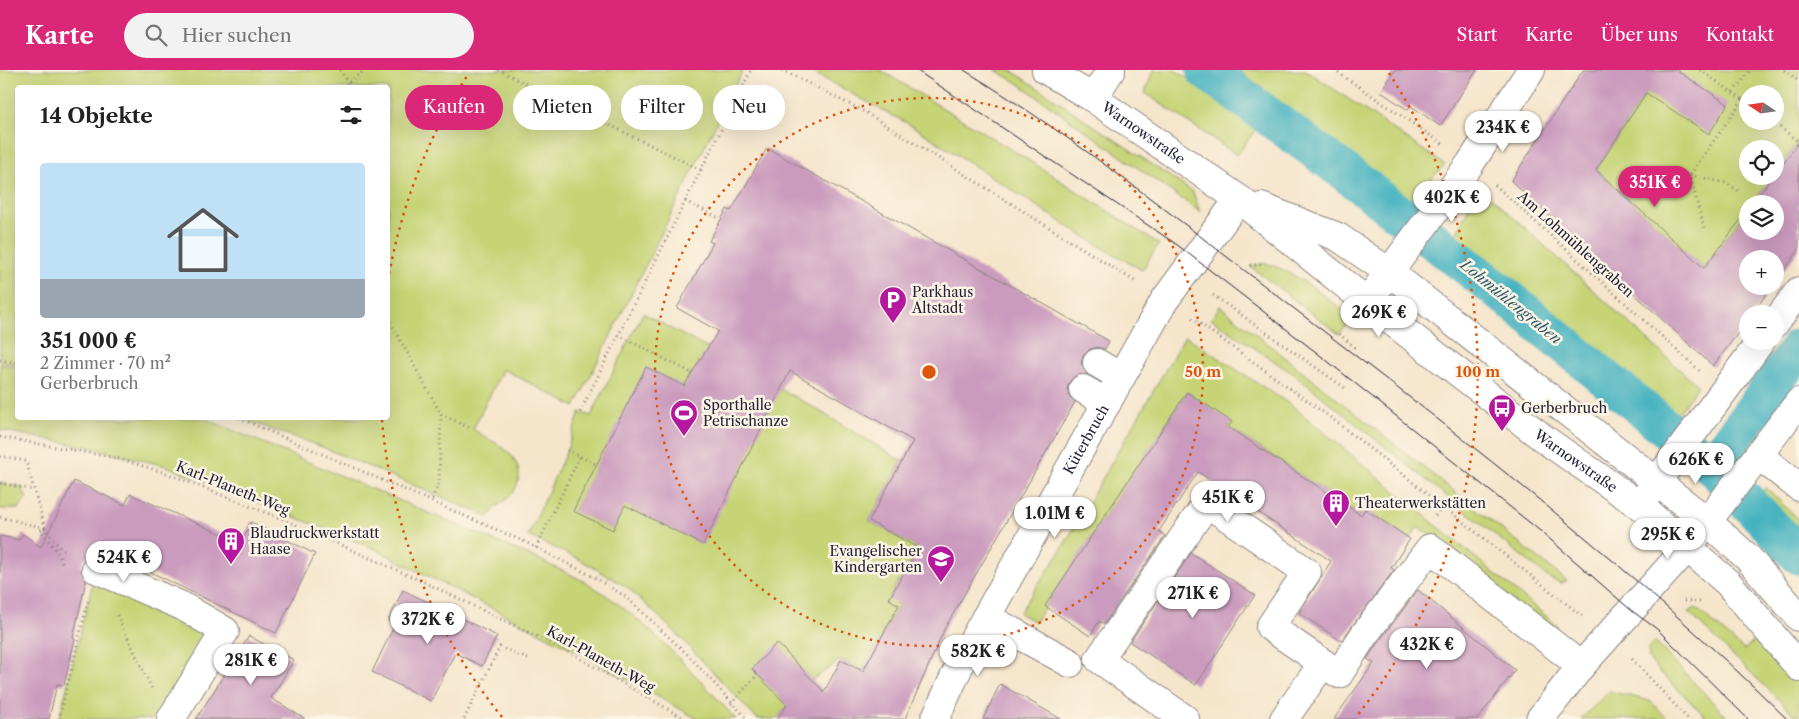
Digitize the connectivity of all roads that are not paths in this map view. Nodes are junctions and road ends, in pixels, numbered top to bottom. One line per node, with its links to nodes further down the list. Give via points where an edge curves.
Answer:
1 (1046, 70): 4 (street, Warnowstraße)
2 (1111, 70): 4 (street)
3 (1532, 70): 6 (street, via 1466,169)
4 (1093, 98): 5 (street, Warnowstraße)
5 (1239, 199): 6 (street, Warnowstraße, via 1338,237); 8 (street, Warnowstraße); 12 (street, Küterbruch, via 1164,301)
6 (1389, 272): 8 (street); 17 (street, Warnowstraße)
7 (1799, 291): 9 (street)
8 (1366, 302): 19 (street, Warnowstraße, via 1559,450)
9 (1784, 310)
10 (1754, 350): 17 (street)
11 (1097, 363): 12 (street)
12 (1121, 378): 15 (street, Küterbruch)
13 (1083, 389): 15 (street)
14 (1799, 402): 16 (street)
15 (1107, 403): 23 (street, Küterbruch)
16 (1752, 463): 18 (street); 20 (street)
17 (1657, 481): 19 (street); 20 (street, Warnowstraße)
18 (1799, 488)
19 (1639, 505): 21 (street, Warnowstraße)
20 (1708, 522): 21 (street); 24 (street, Warnowstraße, via 1748,558)
21 (1686, 548): 27 (street); 28 (street, Warnowstraße, via 1728,584)
22 (96, 569): 29 (street, via 182,606 225,631)
23 (986, 617): 25 (street); 30 (street, Küterbruch)
24 (1799, 617)
25 (1070, 662)
26 (1323, 663): 27 (street, via 1339,674 1364,635 1430,548); 31 (street, via 1270,627 1307,572 1207,503 1099,659); 32 (street)
27 (1581, 666): 33 (street)
28 (1799, 667)
29 (171, 719)
30 (935, 719)
31 (1185, 719)
32 (1284, 719)
33 (1540, 719)

